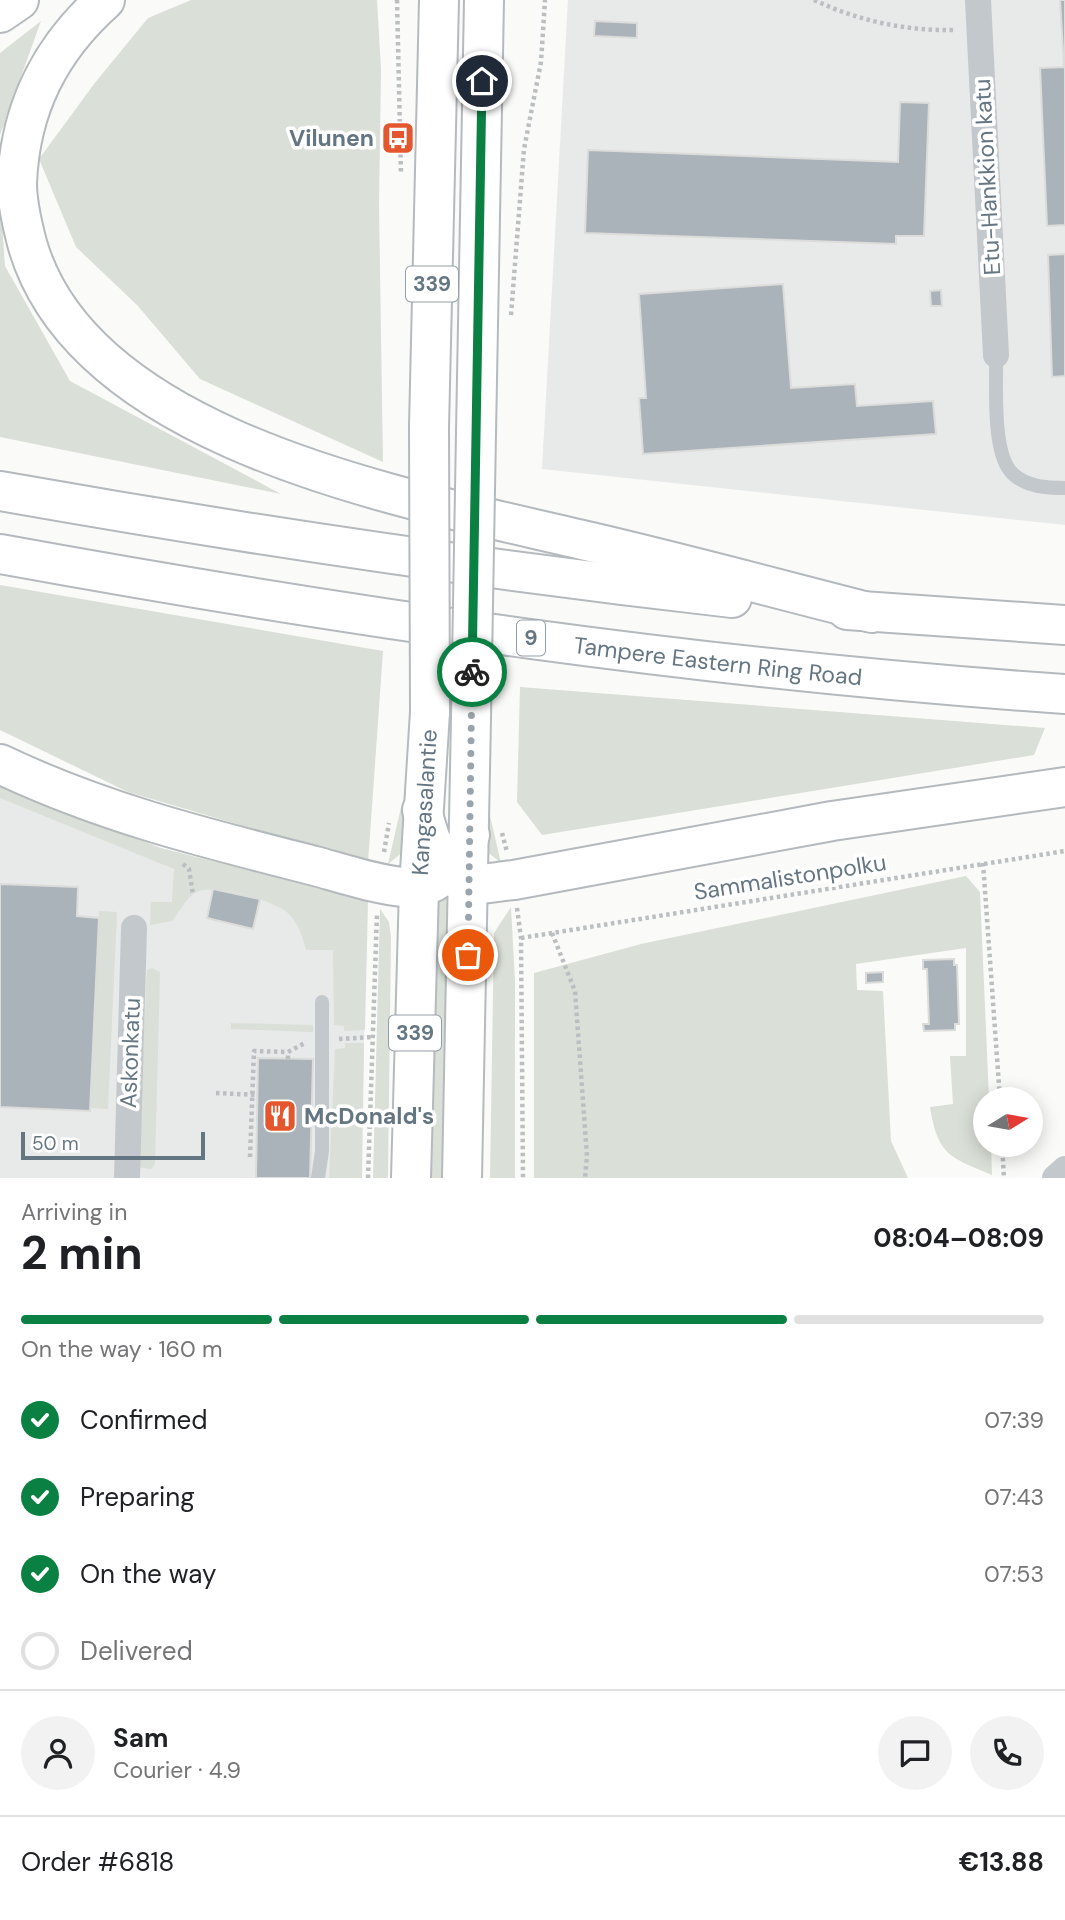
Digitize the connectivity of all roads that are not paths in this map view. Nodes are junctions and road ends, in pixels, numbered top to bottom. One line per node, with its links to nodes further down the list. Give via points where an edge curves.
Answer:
1 (19, 0): 6 (main road)
2 (105, 0): 11 (main road, via 56,53 37,86 24,123 17,193 32,261 46,292 88,348 116,371 188,417 251,447 327,473 408,498)
3 (439, 0): 16 (main road, Kangasalantie / 339, bridge, via 429,427 430,712 406,814)
4 (484, 0): 16 (main road, Kangasalantie / 339, bridge, via 471,718 485,830)
5 (978, 0): 7 (street, Etu-Hankkion katu)
6 (0, 13)
7 (996, 355): 8 (lane, via 998,437 1011,472 1024,482)
8 (1065, 488)
9 (0, 491): 11 (main road, via 346,549)
10 (0, 554): 13 (main road, Tampere Eastern Ring Road / 9, via 346,613 562,642)
11 (872, 613): 12 (main road)
12 (1065, 625)
13 (1065, 694)
14 (0, 764): 16 (main road, via 87,803 178,832 378,883)
15 (1065, 787): 16 (main road, via 832,821 514,880)
16 (446, 880): 22 (main road, Kangasalantie / 339); 23 (main road, Kangasalantie / 339)
17 (134, 928): 20 (street, Askonkatu)
18 (322, 1002): 21 (lane)
19 (1065, 1169): 24 (street)
20 (127, 1178)
21 (318, 1178)
22 (411, 1178)
23 (462, 1178)
24 (1055, 1178)

